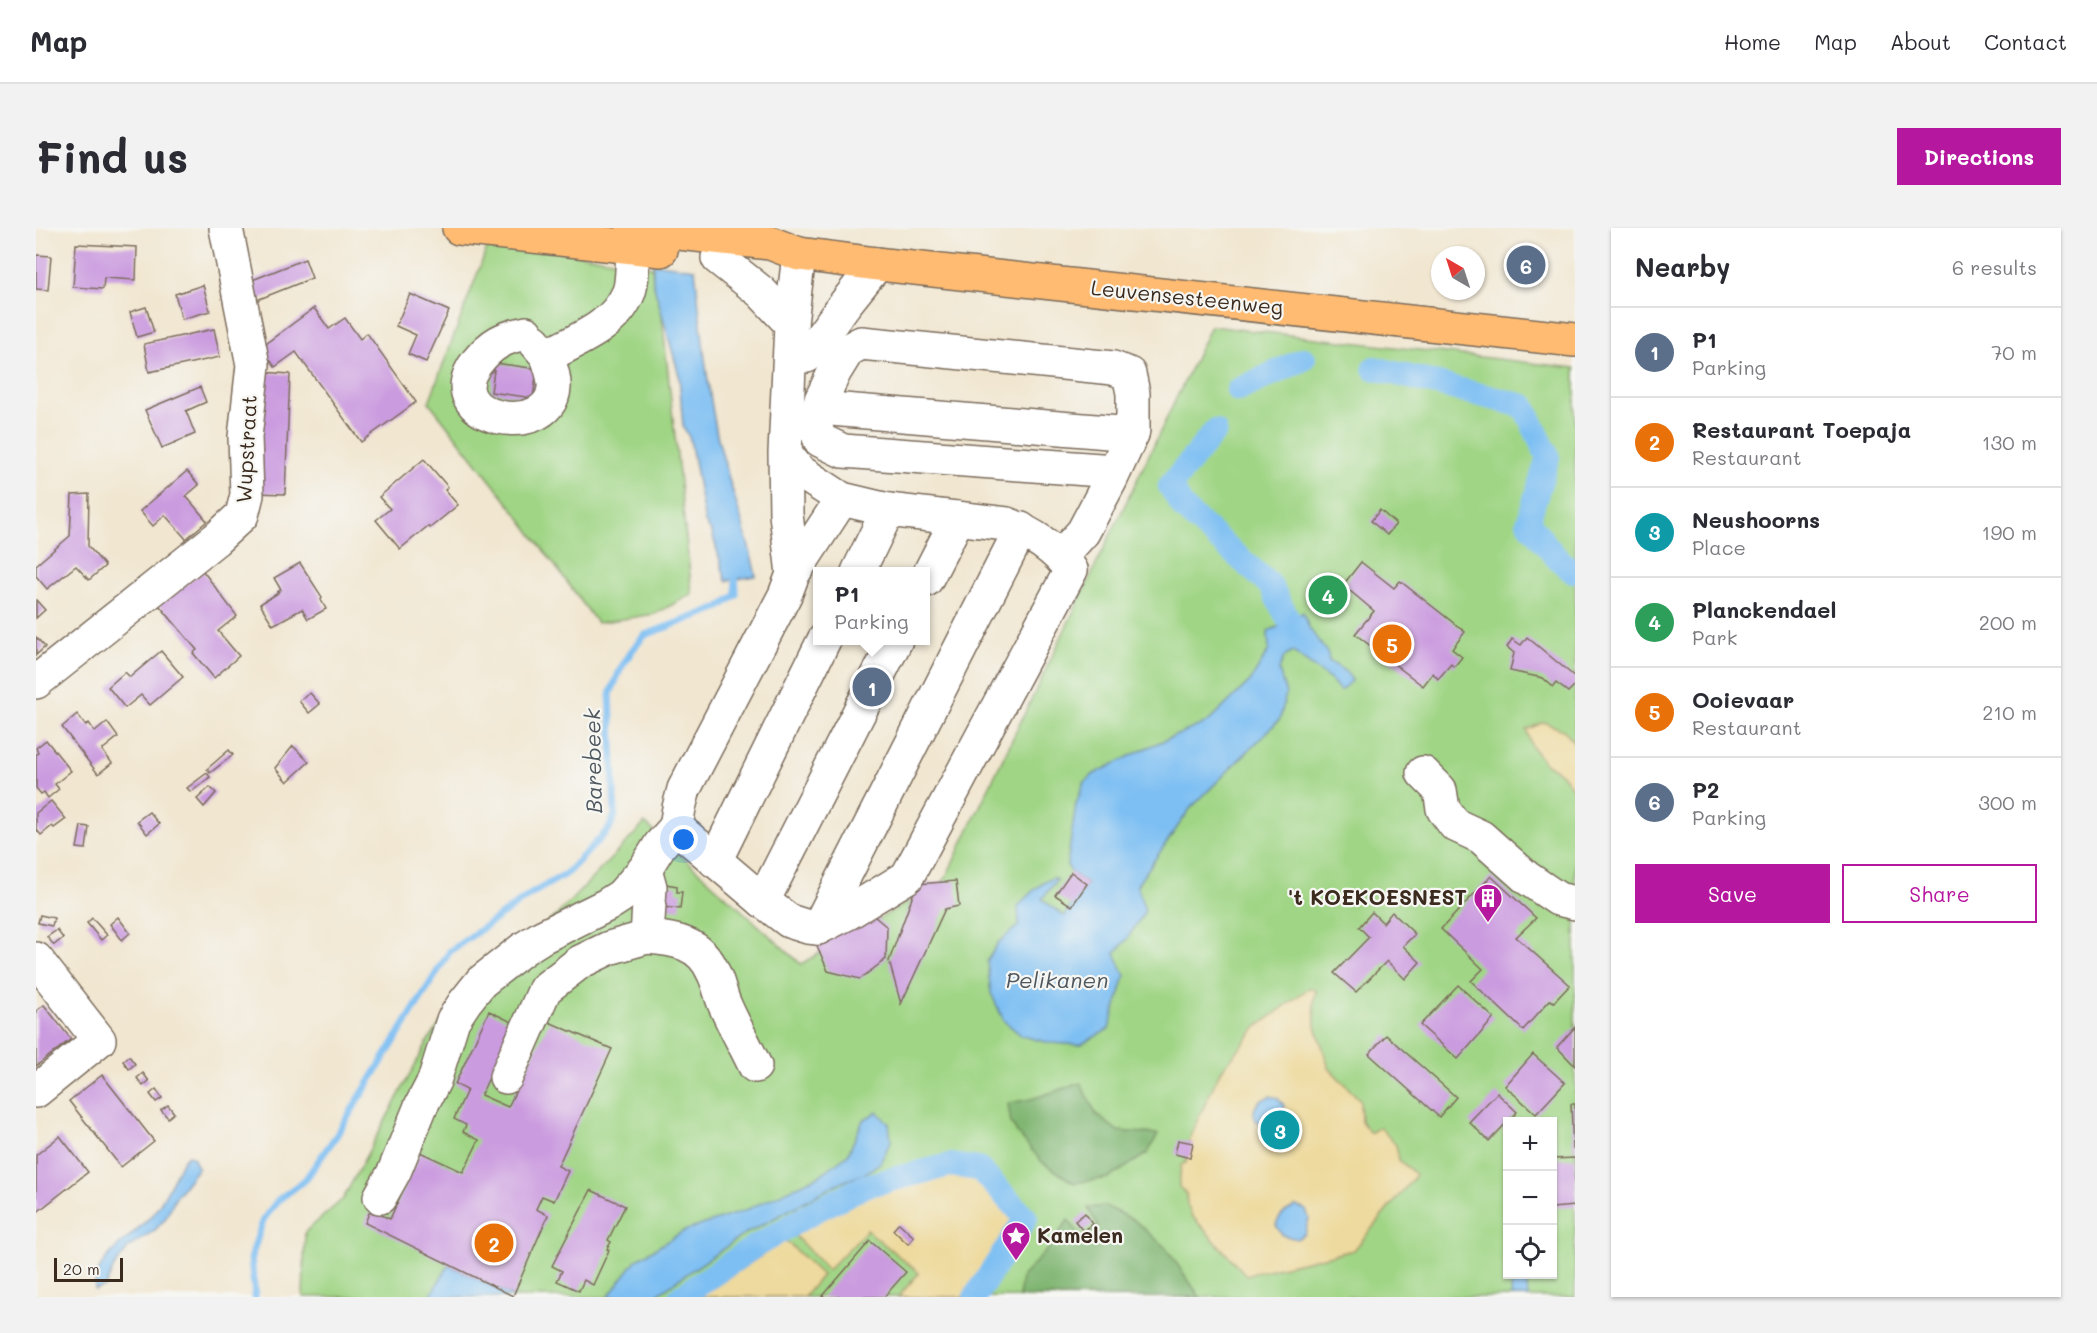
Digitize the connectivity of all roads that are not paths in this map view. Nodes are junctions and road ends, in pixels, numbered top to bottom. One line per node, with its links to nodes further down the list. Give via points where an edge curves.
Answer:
1 (226, 228): 25 (street, Wupstraat, via 253,365 244,437 247,495 242,515)
2 (459, 228): 3 (main road, Leuvensesteenweg)
3 (633, 238): 4 (main road, Leuvensesteenweg, via 770,243); 5 (main road, Leuvensesteenweg); 8 (street, via 629,293 607,322 591,333)
4 (808, 255): 5 (main road, Leuvensesteenweg, via 768,262); 6 (main road, Leuvensesteenweg); 7 (street); 10 (street)
5 (718, 258): 7 (street, via 761,292)
6 (877, 264): 9 (main road, Leuvensesteenweg); 10 (street)
7 (791, 324): 13 (street)
8 (529, 336)
9 (1575, 340)
10 (807, 356): 13 (street)
11 (819, 408): 12 (street); 12 (street, via 848,350 861,343 1113,368 1129,374 1133,393); 14 (street, via 814,425 820,440 843,451)
12 (1132, 434): 14 (street)
13 (784, 453): 15 (street, via 799,471); 22 (street)
14 (1114, 471): 19 (street, via 1083,532)
15 (842, 499): 16 (street); 22 (street)
16 (888, 510): 17 (street); 20 (street)
17 (958, 518): 18 (street, via 1007,524); 21 (street)
18 (1021, 530): 19 (street); 32 (street)
19 (1061, 556): 32 (street, via 1071,570 907,877)
20 (860, 567)
21 (930, 572)
22 (792, 574): 27 (street, via 785,595 684,789)
23 (822, 645): 28 (street)
24 (893, 645): 30 (street)
25 (36, 682)
26 (1423, 773): 31 (street, via 1440,790 1443,809 1455,825 1481,837 1527,878 1558,899)
27 (676, 827): 28 (street); 29 (street)
28 (715, 861): 30 (street)
29 (645, 869): 33 (street, via 650,887); 39 (street, via 621,896 542,937 481,982 453,1020 434,1081)
30 (763, 901): 32 (street, via 789,921)
31 (1575, 903)
32 (818, 927)
33 (647, 937): 36 (street, via 680,941 706,958); 37 (street, via 579,962 545,989)
34 (37, 961): 35 (street, via 37,980); 38 (street, via 99,1040)
35 (75, 1027)
36 (755, 1066)
37 (506, 1077)
38 (36, 1091)
39 (381, 1197)

